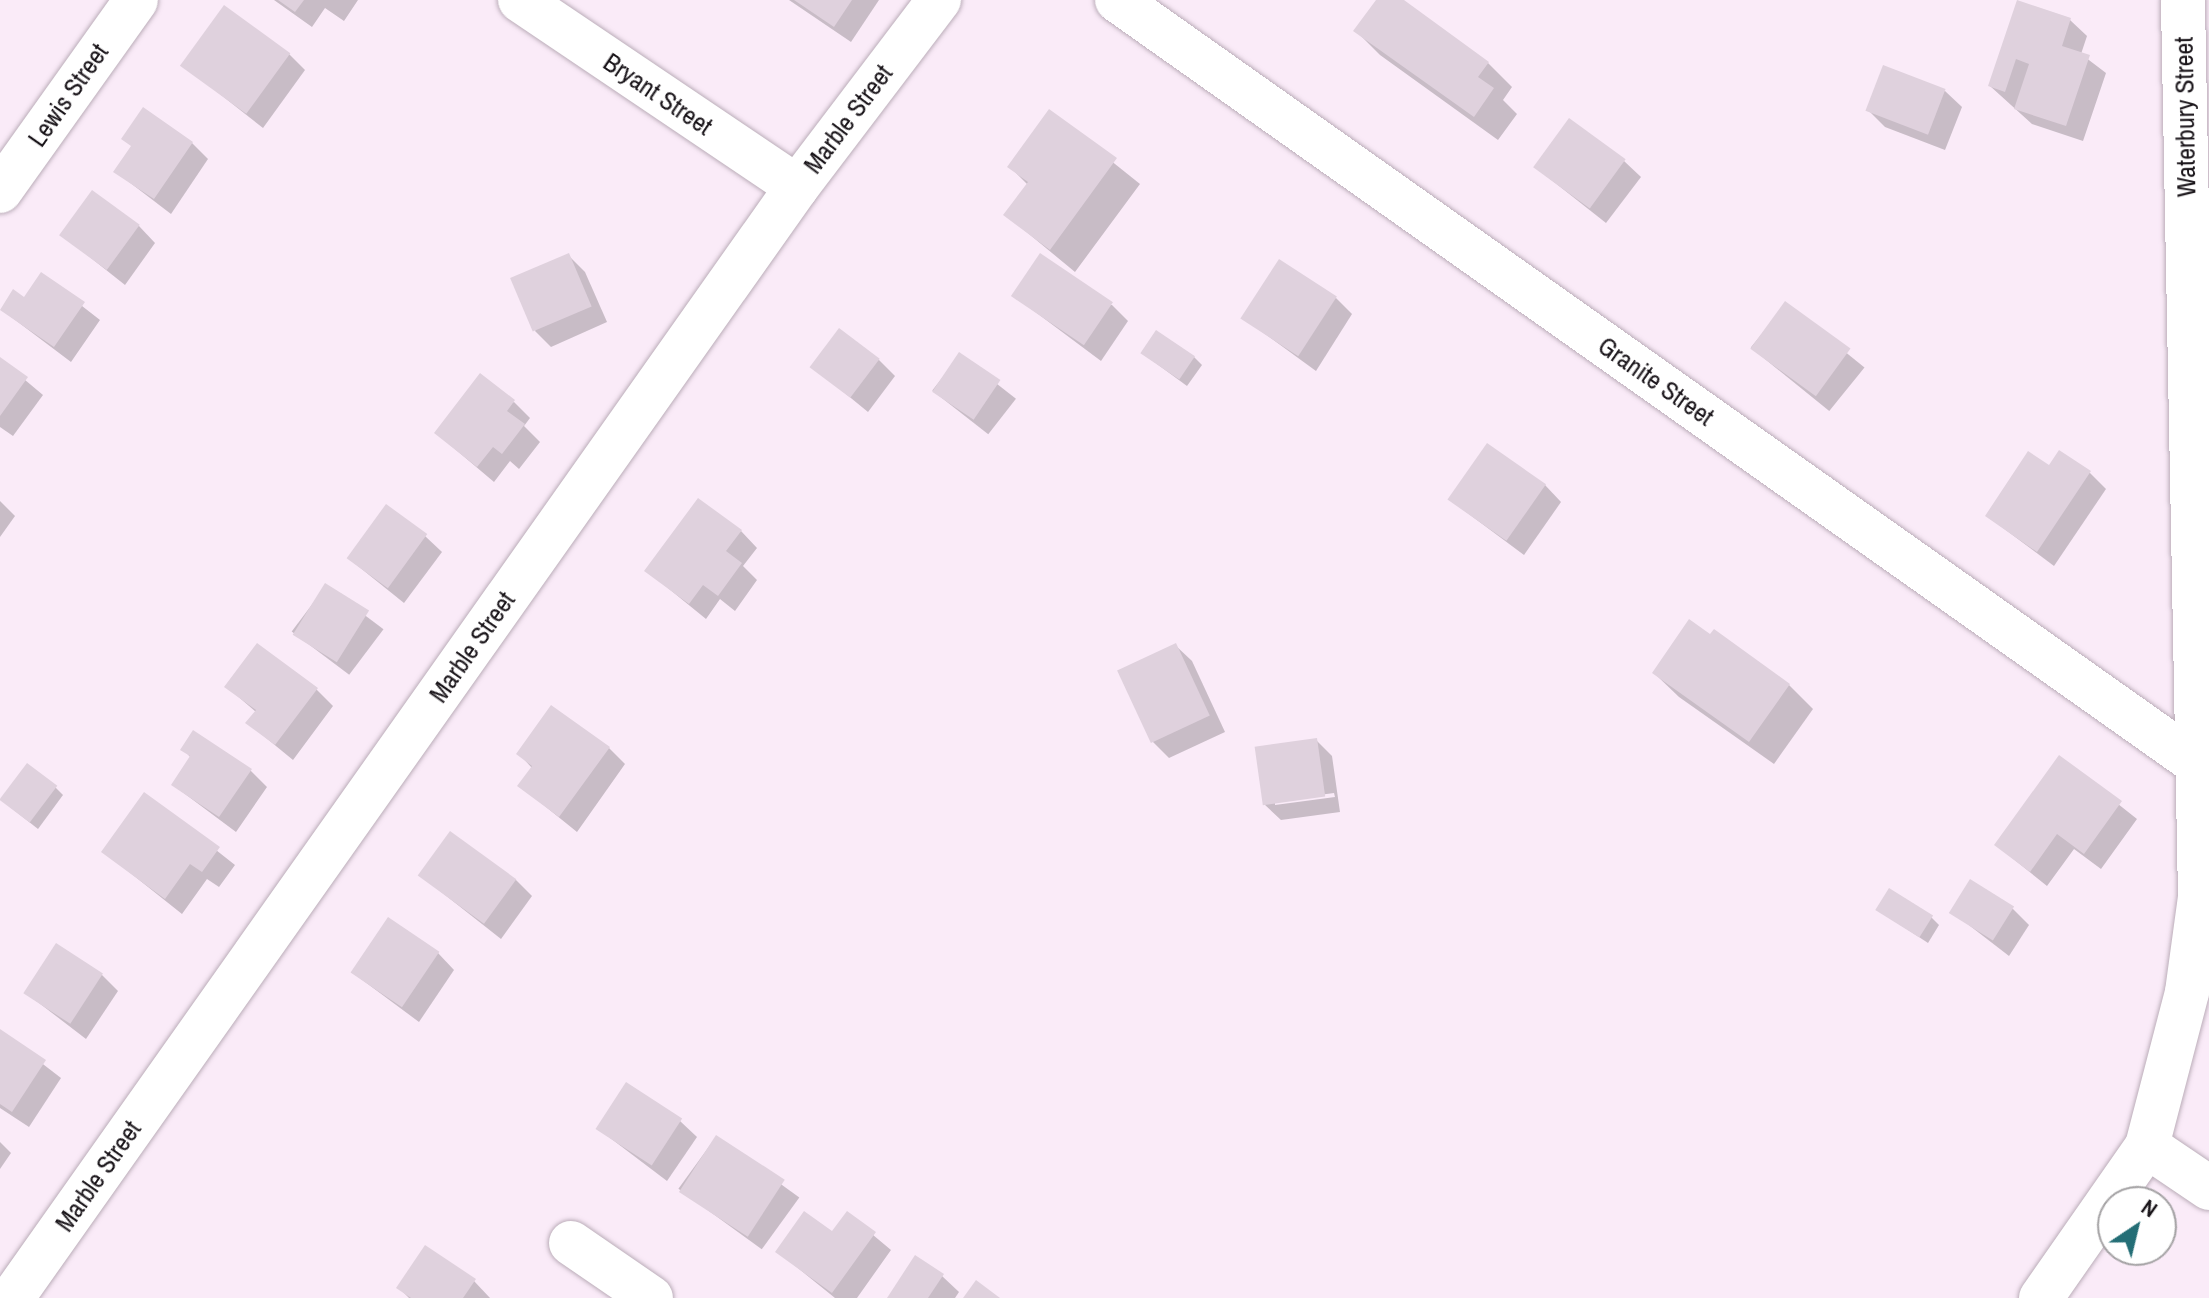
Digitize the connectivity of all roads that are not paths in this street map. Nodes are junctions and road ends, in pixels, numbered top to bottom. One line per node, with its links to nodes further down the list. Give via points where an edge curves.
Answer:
1 (136, 0): 7 (street, Lewis Street)
2 (520, 0): 6 (street, Bryant Street)
3 (939, 0): 6 (street, Marble Street)
4 (1117, 0): 8 (street, Granite Street)
5 (2183, 0): 8 (street, Waterbury Street)
6 (797, 187): 13 (street, Marble Street)
7 (0, 191)
8 (2195, 762): 9 (street, Waterbury Street)
9 (2204, 856): 10 (street, Waterbury Street, via 2187,992)
10 (2147, 1146): 11 (street); 15 (street, Waterbury Street)
11 (2209, 1188)
12 (571, 1243): 14 (street)
13 (12, 1298)
14 (651, 1298)
15 (2041, 1298)

